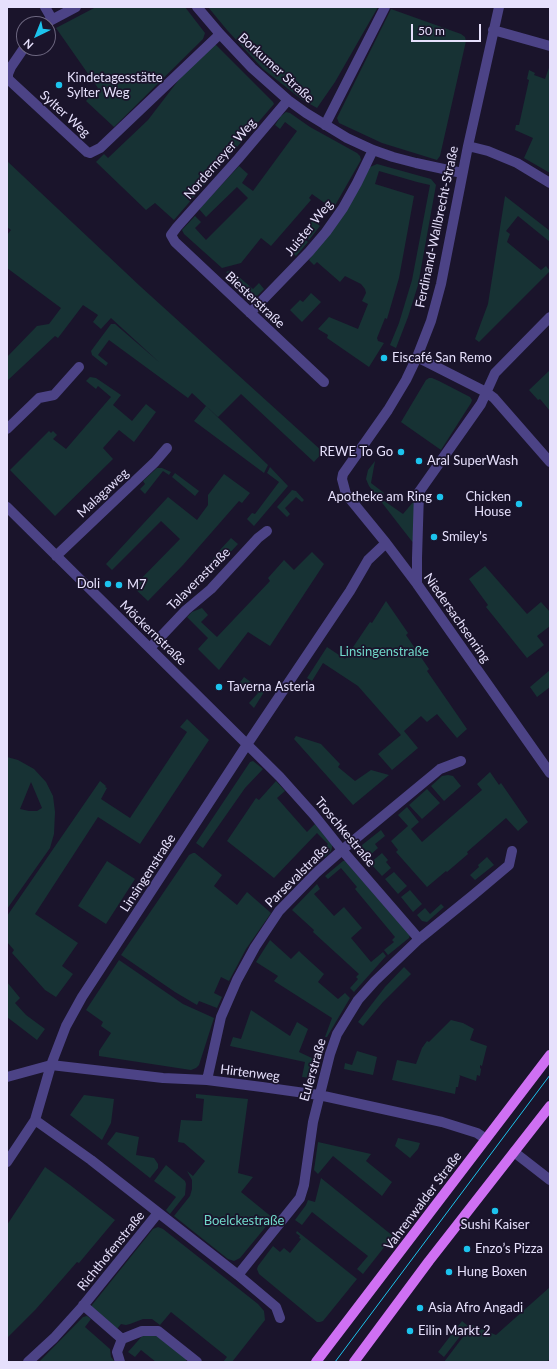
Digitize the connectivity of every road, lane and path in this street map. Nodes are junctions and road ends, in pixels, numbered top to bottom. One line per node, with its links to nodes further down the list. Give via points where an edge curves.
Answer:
1 (76, 7): 5 (street)
2 (197, 7): 7 (street, Borkumer Straße)
3 (385, 7): 11 (street)
4 (499, 7): 6 (street, Ferdinand-Wallbrecht-Straße)
5 (56, 18)
6 (493, 30): 8 (street); 12 (street, Ferdinand-Wallbrecht-Straße)
7 (220, 34): 9 (street, Sylter Weg, via 100,148 90,153 8,79 11,67); 10 (street, Borkumer Straße, via 252,68)
8 (550, 46)
9 (19, 56)
10 (288, 100): 11 (street, Borkumer Straße); 16 (street, Norderneyer Weg)
11 (325, 125): 13 (street, Borkumer Straße)
12 (468, 146): 14 (street, Ferdinand-Wallbrecht-Straße); 15 (street, via 517,163)
13 (373, 150): 14 (street, Borkumer Straße); 17 (street, Juister Weg, via 343,208 326,232)
14 (462, 173): 19 (street, Ferdinand-Wallbrecht-Straße, via 441,284 431,321)
15 (550, 183)
16 (172, 235): 17 (street, Biesterstraße, via 175,242)
17 (250, 313): 21 (street, Biesterstraße)
18 (550, 317): 22 (street, via 495,373)
19 (417, 357): 22 (street); 26 (street, Ferdinand-Wallbrecht-Straße, via 388,410)
20 (79, 367): 23 (street, via 54,395 39,398)
21 (324, 382)
22 (486, 392): 25 (street); 31 (street, via 481,404 419,492)
23 (7, 429)
24 (167, 448): 30 (street, Malagaweg)
25 (550, 462)
26 (342, 479): 29 (street, Niedersachsenring, via 346,494)
27 (7, 507): 30 (street, Möckernstraße)
28 (268, 530): 32 (street, Talaverastraße)
29 (386, 543): 31 (street, Niedersachsenring); 33 (street, Linsingenstraße, via 368,560)
30 (56, 556): 32 (street, Möckernstraße)
31 (417, 584): 35 (street, Niedersachsenring)
32 (150, 648): 33 (street, Möckernstraße)
33 (248, 743): 36 (street, Troschkestraße, via 280,776); 40 (street, Linsingenstraße, via 82,997 66,1026)
34 (461, 761): 36 (street, Parsevalstraße, via 440,769)
35 (550, 773)
36 (342, 850): 38 (street, Troschkestraße); 42 (street, Parsevalstraße, via 291,898 255,946 221,1017)
37 (512, 851): 38 (street, Eulerstraße, via 509,865)
38 (420, 938): 43 (street, Eulerstraße, via 375,980 354,1005 337,1034)
39 (550, 1055): 46 (main road, Vahrenwalder Straße)
40 (51, 1065): 41 (street, Hirtenweg); 42 (street, Hirtenweg, via 163,1078); 45 (street, Linsingenstraße)
41 (7, 1077)
42 (206, 1080): 43 (street, Hirtenweg)
43 (319, 1095): 46 (street, Hirtenweg, via 442,1122 477,1133); 51 (street, Eulerstraße, via 300,1198)
44 (550, 1106): 47 (main road)
45 (35, 1120): 48 (street, Linsingenstraße); 50 (street)
46 (486, 1139): 58 (main road, Vahrenwalder Straße)
47 (514, 1152): 49 (street); 59 (main road)
48 (7, 1162)
49 (550, 1180)
50 (158, 1212): 51 (street); 52 (street, Richthofenstraße)
51 (238, 1276): 53 (street, via 276,1307)
52 (83, 1305): 54 (street, Richthofenstraße); 55 (street, Richthofenstraße, via 54,1338)
53 (280, 1318)
54 (122, 1339): 56 (street, via 117,1352); 57 (street, via 142,1331 158,1331)
55 (28, 1362)
56 (120, 1362)
57 (197, 1362)
58 (316, 1362)
59 (354, 1362)

